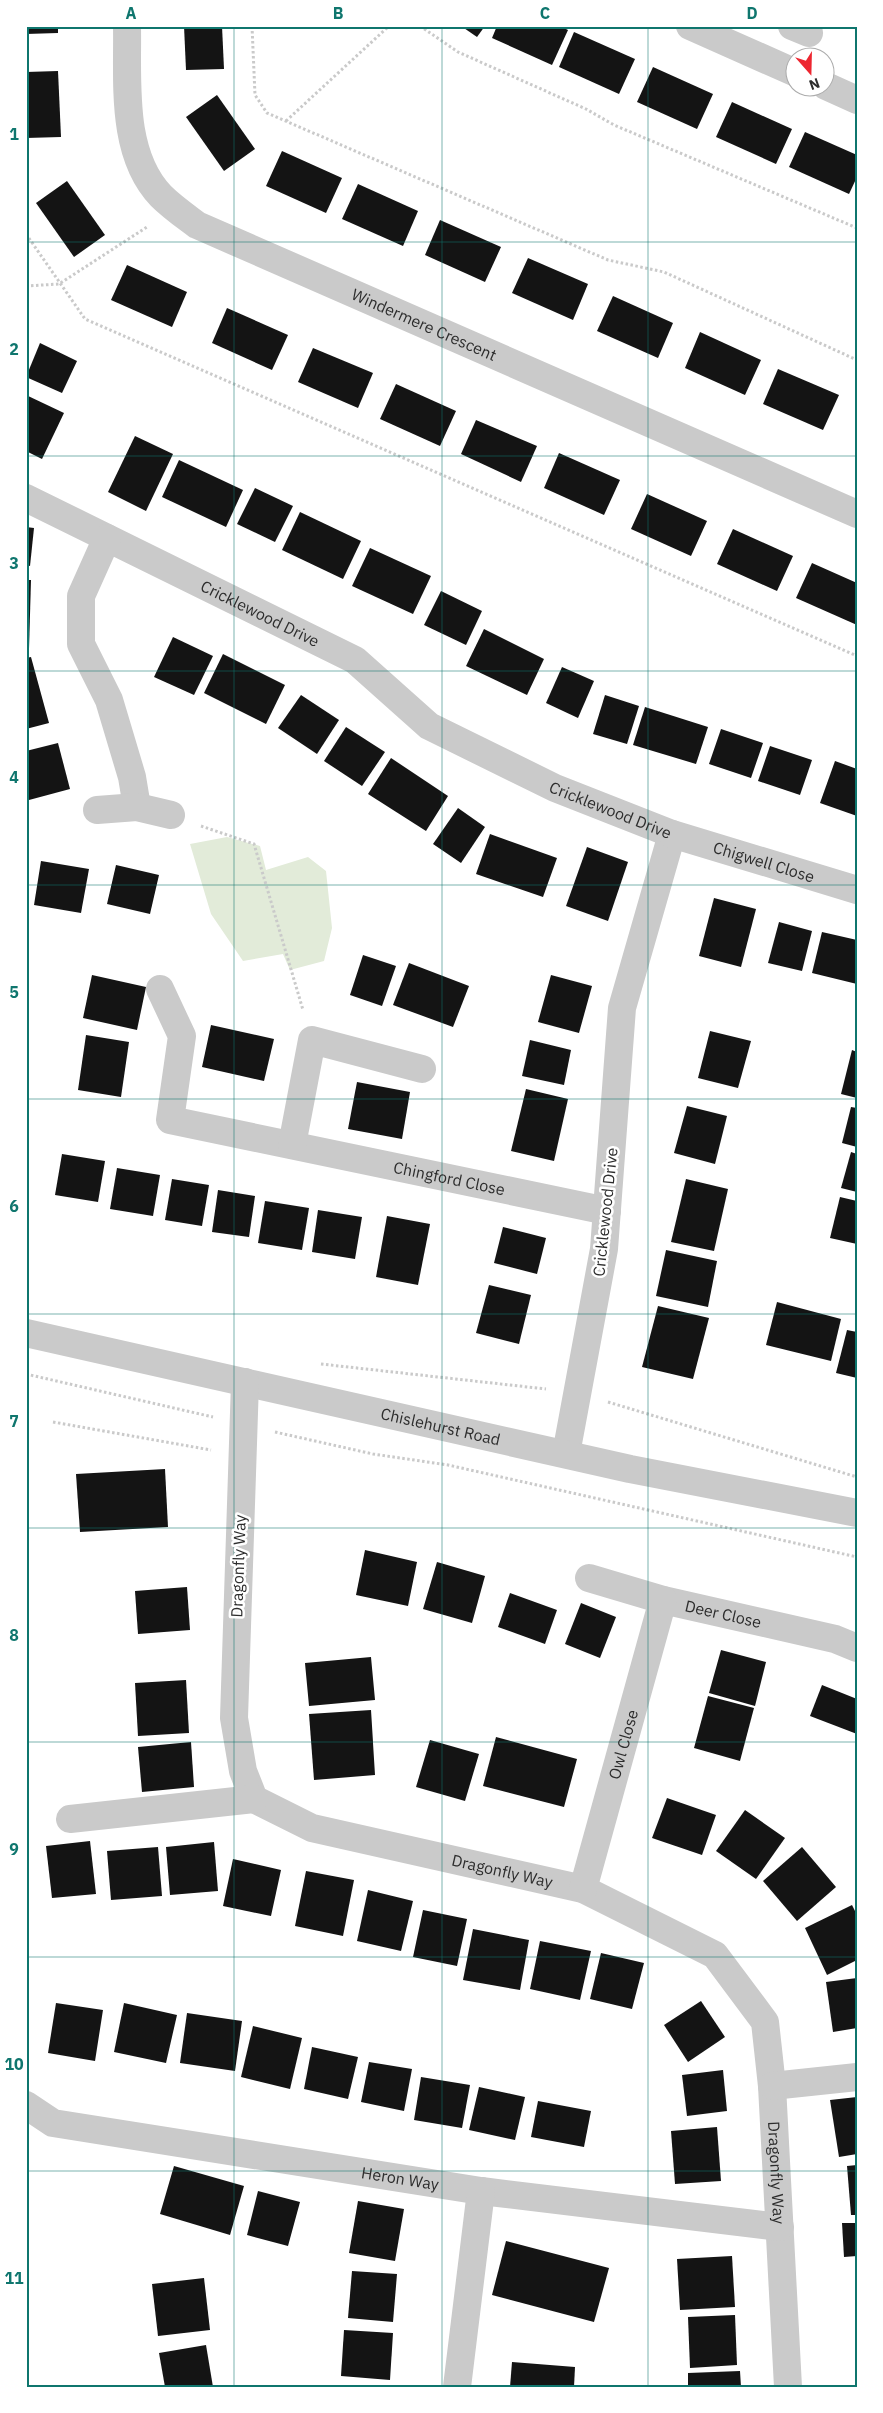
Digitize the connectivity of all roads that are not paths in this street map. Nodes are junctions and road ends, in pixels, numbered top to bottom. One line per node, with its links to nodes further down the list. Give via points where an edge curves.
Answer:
1 (126, 26): 7 (street, Windermere Crescent, via 129,106 133,138 142,165 160,195 197,226)
2 (690, 26): 3 (street)
3 (786, 69)
4 (836, 91): 5 (street)
5 (857, 100)
6 (26, 498): 8 (street, Cricklewood Drive)
7 (857, 514)
8 (107, 538): 9 (street, via 81,596 81,644 109,700 132,777); 12 (street, Cricklewood Drive, via 355,660 429,726 555,788)
9 (137, 806): 10 (street); 11 (street)
10 (97, 810)
11 (171, 815)
12 (672, 834): 13 (street, Chigwell Close); 17 (street, Cricklewood Drive, via 622,1008)
13 (857, 890)
14 (160, 989): 16 (street, Chingford Close, via 182,1036 170,1120)
15 (422, 1068): 16 (street, via 312,1040)
16 (292, 1145): 17 (street, Chingford Close)
17 (607, 1211): 20 (street, Cricklewood Drive, via 604,1249)
18 (26, 1333): 19 (street, Chislehurst Road)
19 (245, 1382): 20 (street, Chislehurst Road); 25 (street, Dragonfly Way, via 234,1718 243,1770)
20 (566, 1454): 21 (street, Chislehurst Road)
21 (857, 1513)
22 (588, 1578): 23 (street, Deer Close)
23 (663, 1600): 24 (street, Deer Close, via 835,1639); 27 (street, Owl Close)
24 (857, 1648)
25 (254, 1799): 26 (street); 27 (street, Dragonfly Way, via 312,1828)
26 (70, 1819)
27 (583, 1889): 29 (street, Dragonfly Way, via 715,1955 765,2022)
28 (857, 2077): 29 (street)
29 (772, 2086): 32 (street, Dragonfly Way)
30 (26, 2105): 31 (street, Heron Way, via 53,2123)
31 (482, 2191): 32 (street, Heron Way); 33 (street)
32 (780, 2227): 34 (street, Dragonfly Way)
33 (458, 2387)
34 (788, 2387)

